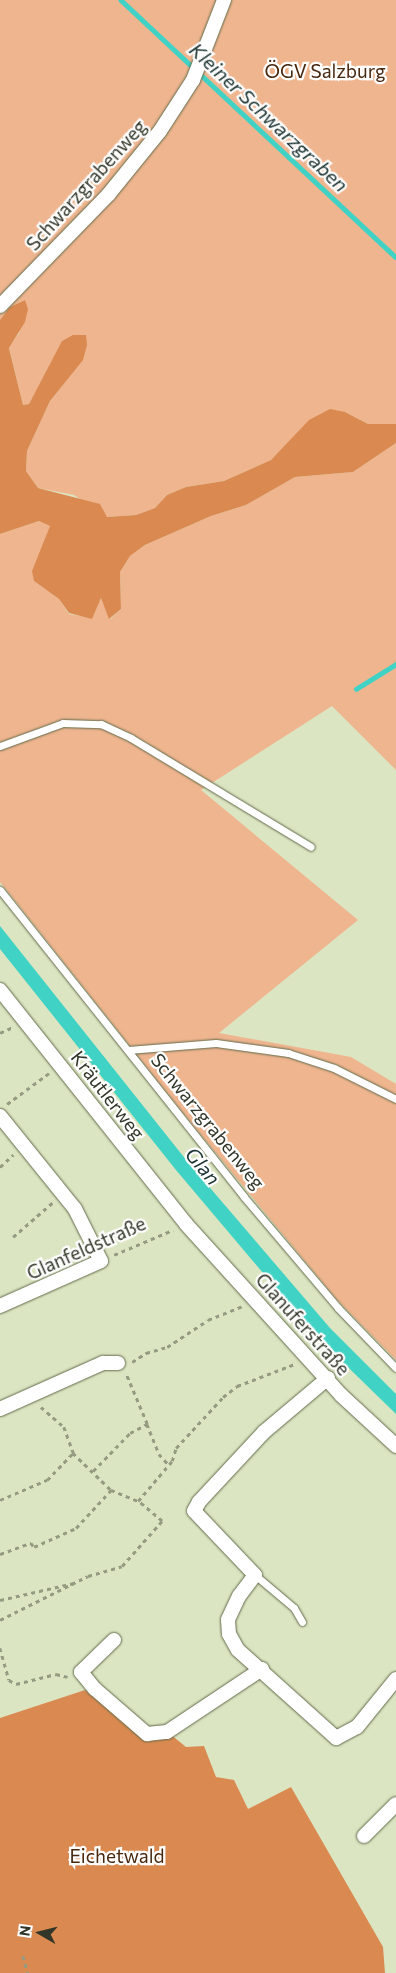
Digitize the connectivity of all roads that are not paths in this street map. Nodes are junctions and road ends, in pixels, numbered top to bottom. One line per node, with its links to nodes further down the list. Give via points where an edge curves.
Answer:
1 (224, 0): 2 (street, Schwarzgrabenweg, via 193,80 160,131 130,169)
2 (0, 306)
3 (0, 746): 4 (lane, via 63,723 101,724 131,738)
4 (311, 847)
5 (0, 890): 7 (lane, Schwarzgrabenweg)
6 (0, 990): 10 (street, Kräutlerweg)
7 (128, 1050): 8 (lane, via 216,1043 288,1053 334,1068); 13 (lane, Schwarzgrabenweg, via 244,1197 338,1308)
8 (396, 1099)
9 (0, 1116): 11 (street, Glanfeldstraße, via 85,1223 101,1261)
10 (186, 1224): 14 (street, Glanuferstraße)
11 (0, 1306)
12 (118, 1363): 15 (street, via 103,1363)
13 (396, 1368)
14 (328, 1378): 16 (street, Glanuferstraße); 17 (street, via 264,1432 194,1511)
15 (0, 1409)
16 (396, 1446)
17 (255, 1575): 18 (lane, via 294,1608); 20 (street, via 239,1596 228,1620 229,1634 238,1650)
18 (302, 1622)
19 (114, 1640): 20 (street, via 81,1672 147,1734 167,1732)
20 (262, 1669): 21 (street, via 336,1738 357,1727)
21 (396, 1679)
22 (396, 1804): 23 (street)
23 (364, 1836)

